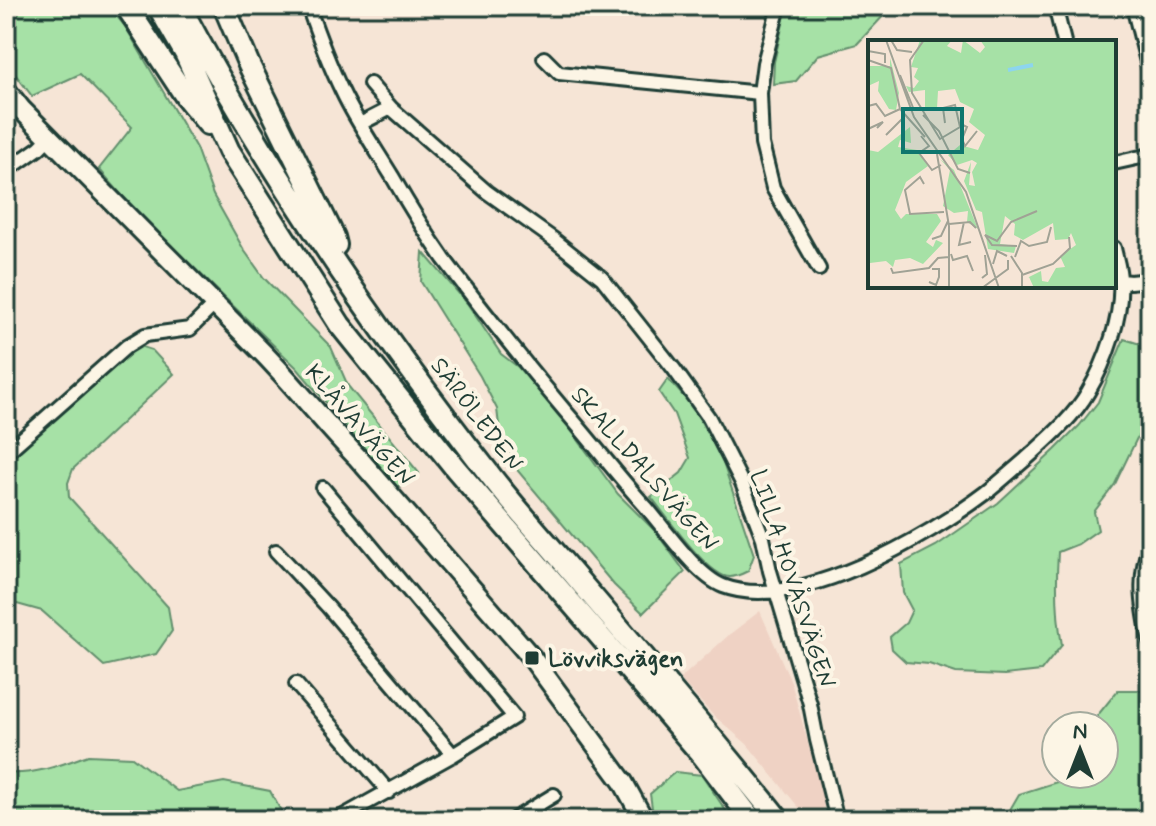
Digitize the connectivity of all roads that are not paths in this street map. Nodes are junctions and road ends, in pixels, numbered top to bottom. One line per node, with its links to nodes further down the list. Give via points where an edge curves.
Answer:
1 (126, 6): 18 (main road)
2 (158, 6): 18 (main road, SÄRÖLEDEN)
3 (180, 6): 23 (main road, SÄRÖLEDEN, via 245,122)
4 (224, 6): 23 (main road, via 334,237)
5 (308, 6): 16 (street, SKALLDALSVÄGEN)
6 (779, 6): 14 (street)
7 (1055, 6): 9 (street)
8 (1133, 6): 11 (street)
9 (1064, 40)
10 (544, 58): 14 (street, via 559,73)
11 (1150, 74)
12 (370, 84): 15 (street, LILLA HOVÅSVÄGEN)
13 (6, 90): 17 (street, KLÅVAVÄGEN)
14 (760, 93): 24 (street, via 762,144 773,188)
15 (391, 108): 16 (street); 32 (street, LILLA HOVÅSVÄGEN, via 487,192 602,278 623,303 723,443 763,538)
16 (360, 124): 32 (street, SKALLDALSVÄGEN, via 443,257 525,365 694,565 721,586)
17 (50, 137): 21 (street); 27 (street, KLÅVAVÄGEN)
18 (229, 151): 41 (main road, SÄRÖLEDEN, via 340,325)
19 (1150, 155): 20 (street)
20 (1116, 163)
21 (6, 171)
22 (1116, 257): 26 (street, SKALLDALSVÄGEN)
23 (341, 269): 42 (main road, SÄRÖLEDEN, via 489,474)
24 (819, 269)
25 (1150, 280): 26 (street)
26 (1121, 281): 32 (street, SKALLDALSVÄGEN, via 1106,354 1087,394 1048,439 986,493 926,533 812,584)
27 (215, 304): 28 (street, via 190,329 145,335 127,346); 40 (street, KLÅVAVÄGEN, via 294,385 532,658 623,782)
28 (6, 453)
29 (323, 488): 35 (street, via 514,717)
30 (1150, 545): 33 (street, via 1142,573)
31 (276, 551): 35 (street)
32 (777, 591): 43 (street, LILLA HOVÅSVÄGEN)
33 (1150, 641)
34 (296, 684): 36 (street)
35 (453, 755): 36 (street)
36 (389, 792): 38 (street)
37 (554, 795): 39 (street)
38 (336, 820)
39 (513, 820)
40 (644, 820)
41 (752, 820)
42 (779, 820)
43 (837, 820)

